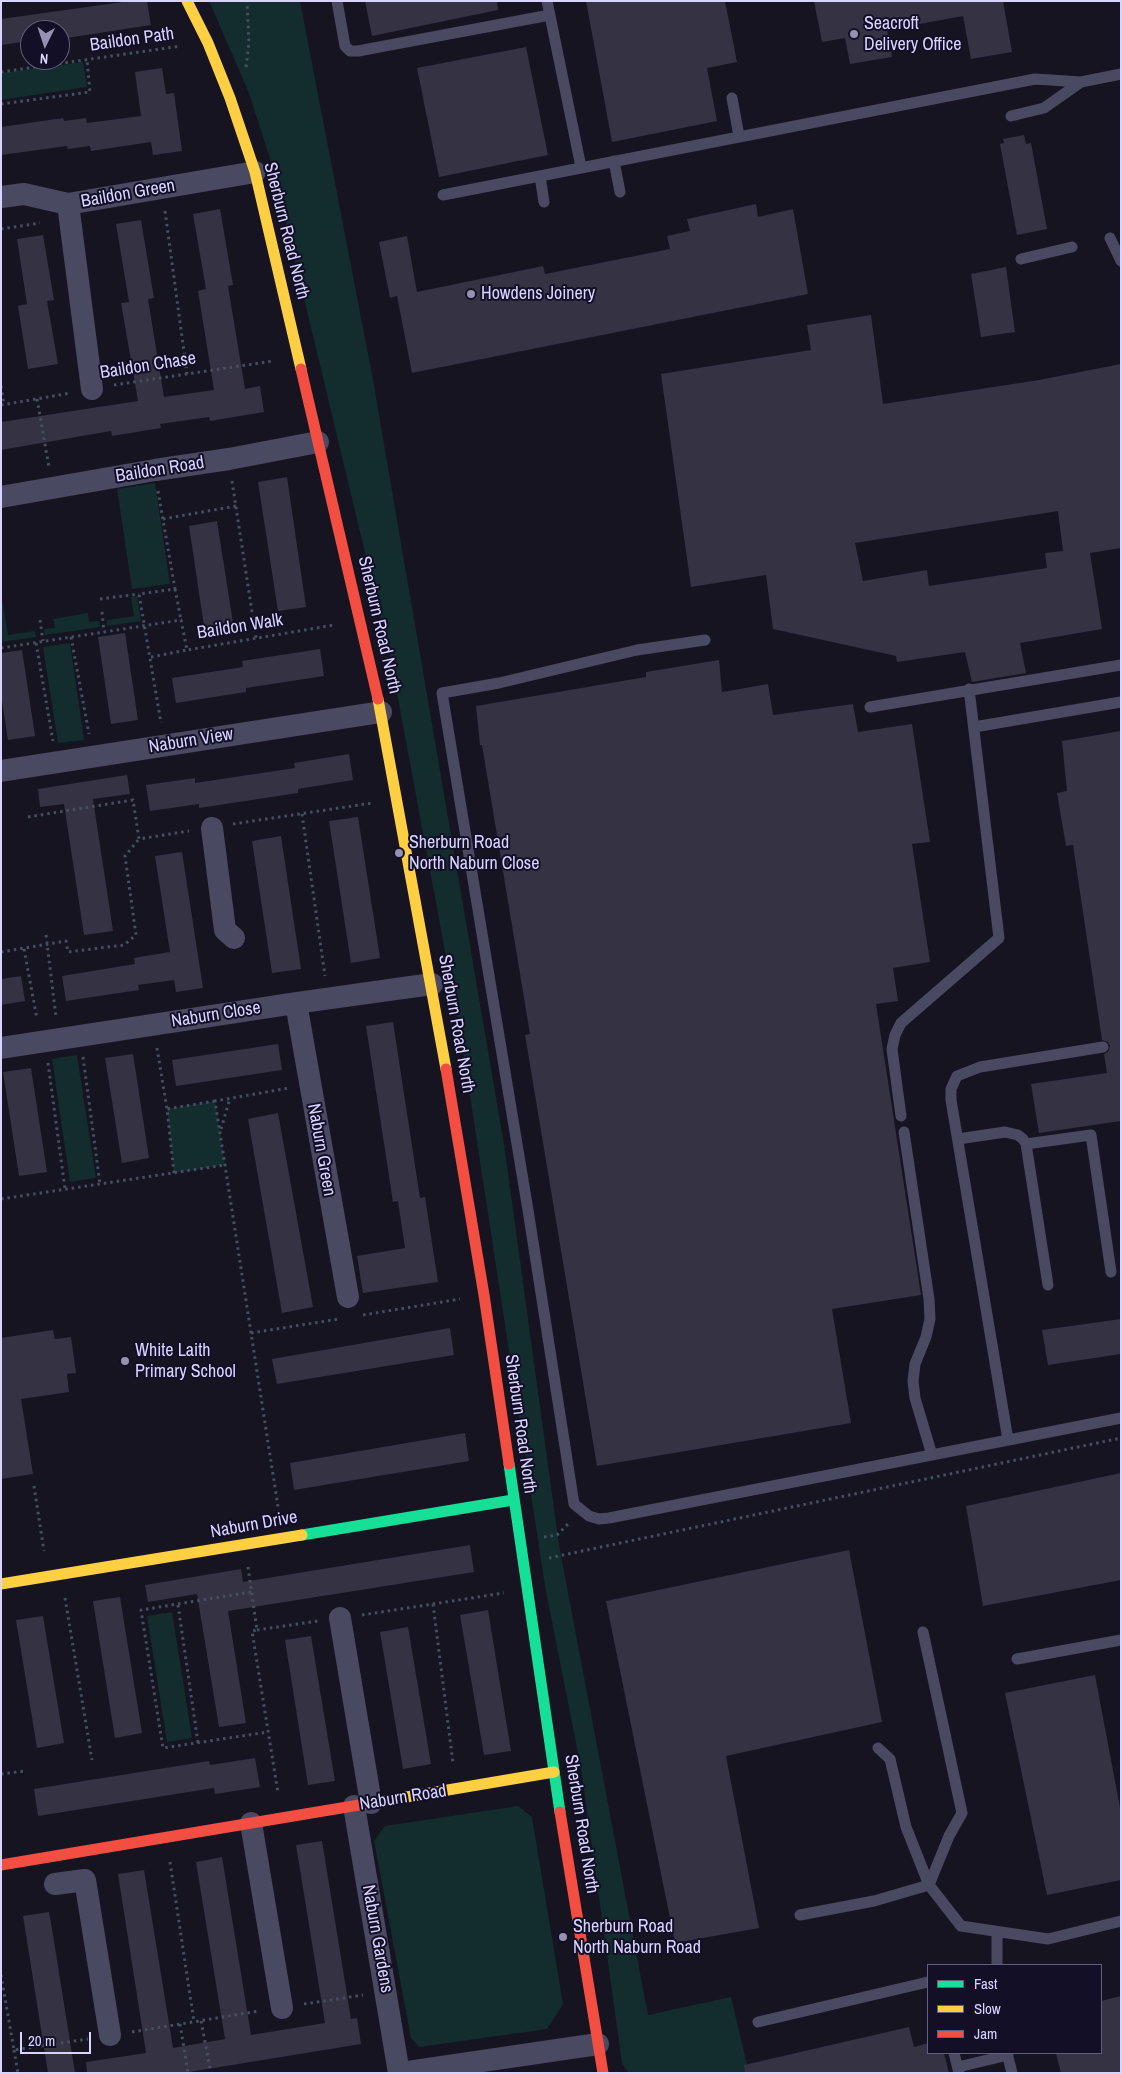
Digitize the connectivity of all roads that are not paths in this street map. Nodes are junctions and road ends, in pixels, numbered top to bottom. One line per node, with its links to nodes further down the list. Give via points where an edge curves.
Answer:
1 (187, 1): 12 (street, Sherburn Road North, via 208,43)
2 (337, 1): 4 (lane, via 345,46 350,51)
3 (548, 1): 4 (lane)
4 (550, 16): 11 (lane)
5 (1121, 74): 6 (lane)
6 (1081, 82): 8 (lane, via 1044,108); 9 (lane, via 1035,78)
7 (732, 98): 9 (lane)
8 (1012, 116)
9 (739, 136): 10 (lane)
10 (614, 161): 11 (lane); 14 (lane)
11 (581, 167): 13 (lane)
12 (255, 172): 18 (street, Baildon Green, via 162,188); 24 (street, Sherburn Road North)
13 (540, 176): 15 (lane); 17 (lane)
14 (620, 192)
15 (443, 195)
16 (1, 197): 18 (street, Baildon Green, via 24,194)
17 (544, 202)
18 (69, 211): 23 (street)
19 (1110, 238): 22 (lane)
20 (1072, 247): 21 (lane)
21 (1021, 259)
22 (1121, 261)
23 (92, 389)
24 (318, 442): 25 (street, Baildon Road); 31 (street, Sherburn Road North)
25 (1, 497)
26 (705, 640): 49 (lane, via 637,650 442,694 574,1504 589,1516 609,1518)
27 (1121, 665): 28 (lane)
28 (969, 689): 30 (lane); 32 (lane)
29 (1121, 702): 32 (lane)
30 (870, 707)
31 (381, 712): 33 (street, Naburn View); 36 (street, Sherburn Road North)
32 (974, 727): 40 (lane, via 999,938 901,1023 892,1049)
33 (1, 771)
34 (212, 828): 35 (street, via 225,930)
35 (234, 938)
36 (432, 984): 37 (street, Naburn Close); 50 (street, Sherburn Road North, via 484,1295)
37 (296, 1003): 39 (street, Naburn Close); 46 (street, Naburn Green)
38 (1103, 1047): 42 (lane, via 980,1067 957,1076 951,1089)
39 (1, 1048)
40 (901, 1116)
41 (904, 1132): 49 (lane, via 930,1318 913,1381)
42 (958, 1139): 43 (lane, via 1012,1132); 48 (lane)
43 (1026, 1144): 44 (lane, via 1091,1135); 45 (lane)
44 (1111, 1272)
45 (1048, 1285)
46 (350, 1310)
47 (1121, 1418): 48 (lane)
48 (1008, 1440): 49 (lane)
49 (932, 1455)
50 (513, 1500): 51 (street, Naburn Drive); 57 (street, Sherburn Road North)
51 (1, 1584)
52 (340, 1618): 58 (street, Naburn Gardens)
53 (923, 1632): 62 (lane, via 962,1813)
54 (1121, 1640): 55 (lane)
55 (1017, 1659)
56 (878, 1748): 62 (lane, via 890,1759 906,1827)
57 (554, 1772): 58 (street, Naburn Road); 71 (street, Sherburn Road North)
58 (362, 1804): 59 (street, Naburn Road); 75 (street, Naburn Gardens, via 385,1992)
59 (251, 1823): 60 (street, Naburn Road); 68 (street)
60 (1, 1865)
61 (56, 1884): 70 (street, via 85,1880)
62 (928, 1885): 63 (lane, via 874,1901); 65 (lane, via 961,1926)
63 (800, 1915)
64 (1121, 1921): 65 (lane, via 1048,1939)
65 (997, 1932): 66 (lane)
66 (997, 1964)
67 (927, 1982): 69 (lane)
68 (282, 2008)
69 (758, 2022)
70 (110, 2036)
71 (598, 2044): 75 (street); 76 (street, Sherburn Road North)
72 (954, 2054): 74 (lane)
73 (1007, 2054): 74 (lane); 77 (lane)
74 (958, 2070)
75 (400, 2073)
76 (603, 2073)
77 (1012, 2073)

